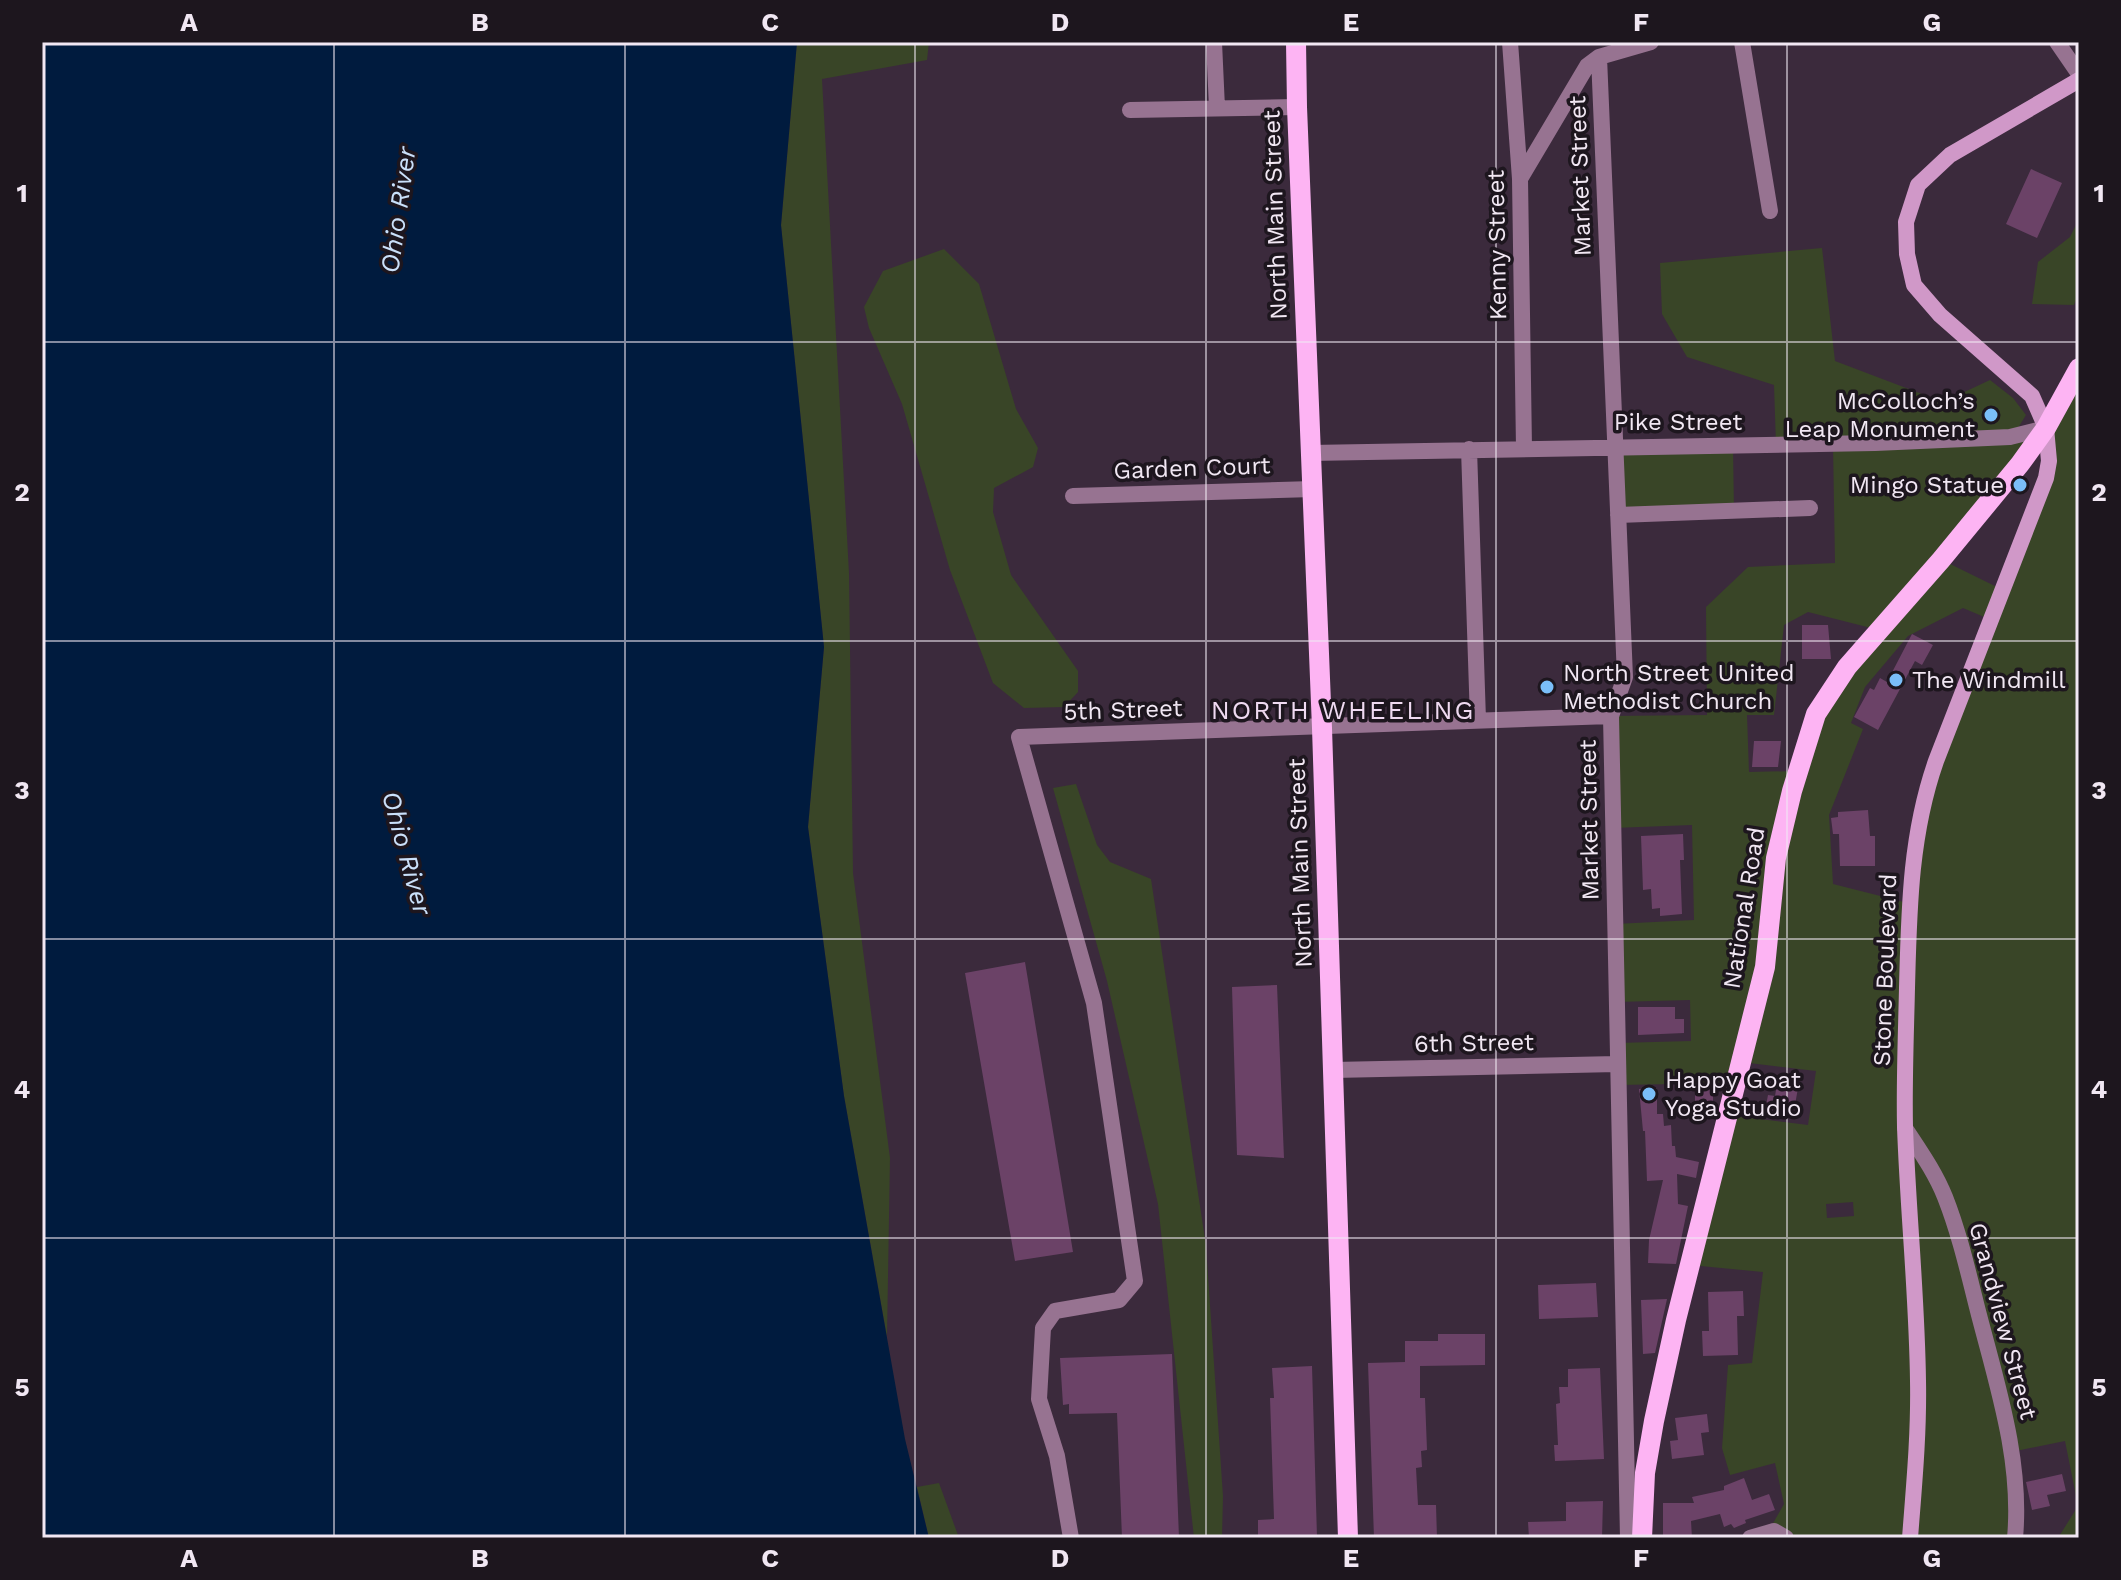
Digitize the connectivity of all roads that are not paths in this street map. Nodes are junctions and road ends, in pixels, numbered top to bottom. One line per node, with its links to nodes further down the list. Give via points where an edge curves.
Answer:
1 (1214, 42): 11 (street)
2 (1296, 42): 10 (main road, North Main Street)
3 (1510, 42): 13 (street, Kenny Street)
4 (1651, 42): 7 (street)
5 (1742, 42): 14 (street)
6 (2057, 42): 8 (street)
7 (1599, 57): 13 (street, via 1587,66); 17 (street, Market Street)
8 (2079, 74)
9 (2079, 80): 16 (street, via 1950,155 1918,185 1906,222 1914,285 1940,315 2032,396)
10 (1297, 107): 11 (street); 20 (main road, North Main Street)
11 (1217, 108): 12 (street)
12 (1130, 110)
13 (1520, 179): 18 (street, Kenny Street)
14 (1770, 211)
15 (2079, 368): 16 (main road, National Road)
16 (2046, 428): 17 (street, Pike Street, via 2010,437 1875,443); 30 (street, Stone Boulevard, via 2046,478 1954,710 1928,784 1914,848); 34 (main road, National Road, via 1847,667 1816,714 1776,858 1765,967 1654,1421)
17 (1615, 446): 18 (street, Pike Street); 24 (street, Market Street)
18 (1524, 448): 19 (street, Pike Street)
19 (1469, 449): 20 (street, Pike Street); 26 (street)
20 (1310, 453): 21 (main road, North Main Street)
21 (1313, 489): 22 (street, Garden Court); 27 (main road, North Main Street)
22 (1073, 496)
23 (1810, 508): 24 (street)
24 (1618, 515): 25 (street, Market Street, via 1625,677)
25 (1611, 716): 26 (street, 5th Street); 28 (street, Market Street)
26 (1478, 720): 27 (street, 5th Street)
27 (1322, 728): 29 (main road, North Main Street); 31 (street, 5th Street, via 1019,737 1094,1003 1135,1281 1119,1300 1055,1311 1043,1328 1039,1399 1057,1456)
28 (1617, 1064): 29 (street, 6th Street); 33 (street, Market Street)
29 (1333, 1070): 32 (main road, North Main Street)
30 (1905, 1128): 37 (street, Stone Boulevard, via 1918,1380); 38 (street, Grandview Street, via 1930,1165 1960,1244 2006,1419)
31 (1071, 1538)
32 (1348, 1538)
33 (1628, 1538)
34 (1642, 1538)
35 (1750, 1538): 36 (street, via 1774,1531)
36 (1786, 1538)
37 (1910, 1538)
38 (2015, 1538)

